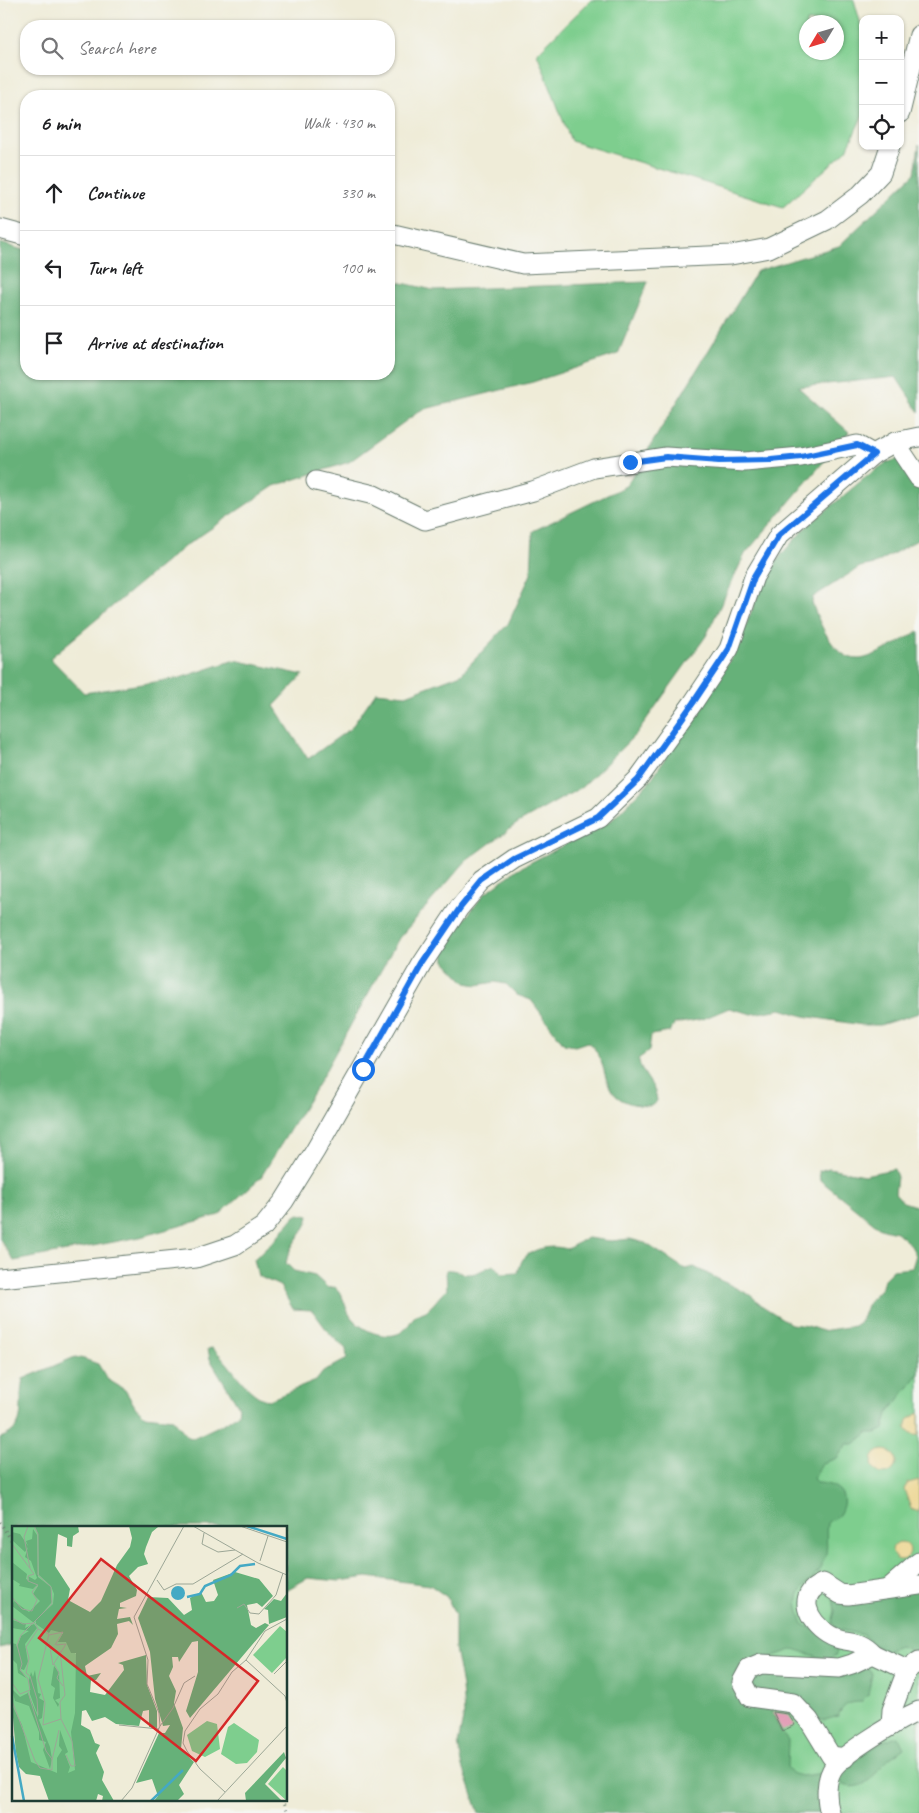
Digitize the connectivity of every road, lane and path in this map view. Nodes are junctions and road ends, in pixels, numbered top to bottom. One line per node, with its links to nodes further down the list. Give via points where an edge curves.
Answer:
1 (919, 35): 2 (street)
2 (902, 105)
3 (889, 150): 5 (street, via 882,173 860,195 827,220 769,248 731,254 523,264)
4 (0, 228): 6 (street)
5 (395, 233)
6 (20, 234)
7 (919, 436): 8 (street)
8 (895, 442): 9 (street); 10 (street)
9 (874, 454): 11 (street, via 857,445 801,457 754,461 666,457 594,468 532,491 425,520 374,495); 12 (street, via 779,535 754,577 729,649 638,780 598,818 514,859 482,881 460,908 422,964 300,1176 264,1226 235,1245 196,1258)
10 (919, 478)
11 (316, 481)
12 (0, 1278)
13 (0, 1522): 14 (path)
14 (12, 1542)
15 (919, 1562): 17 (street)
16 (919, 1585): 17 (street)
17 (890, 1588): 18 (street, via 848,1595 840,1594 823,1583 807,1595 807,1607 820,1628 829,1635 860,1642)
18 (873, 1654): 19 (street); 22 (street, via 839,1668 761,1664 748,1669 742,1682 750,1697 793,1703 809,1720 831,1756)
19 (913, 1665): 21 (street, via 892,1710)
20 (919, 1711): 21 (street)
21 (891, 1726): 22 (street)
22 (845, 1758): 25 (street, via 834,1768 828,1782)
23 (282, 1800): 24 (path)
24 (288, 1813)
25 (830, 1813)

